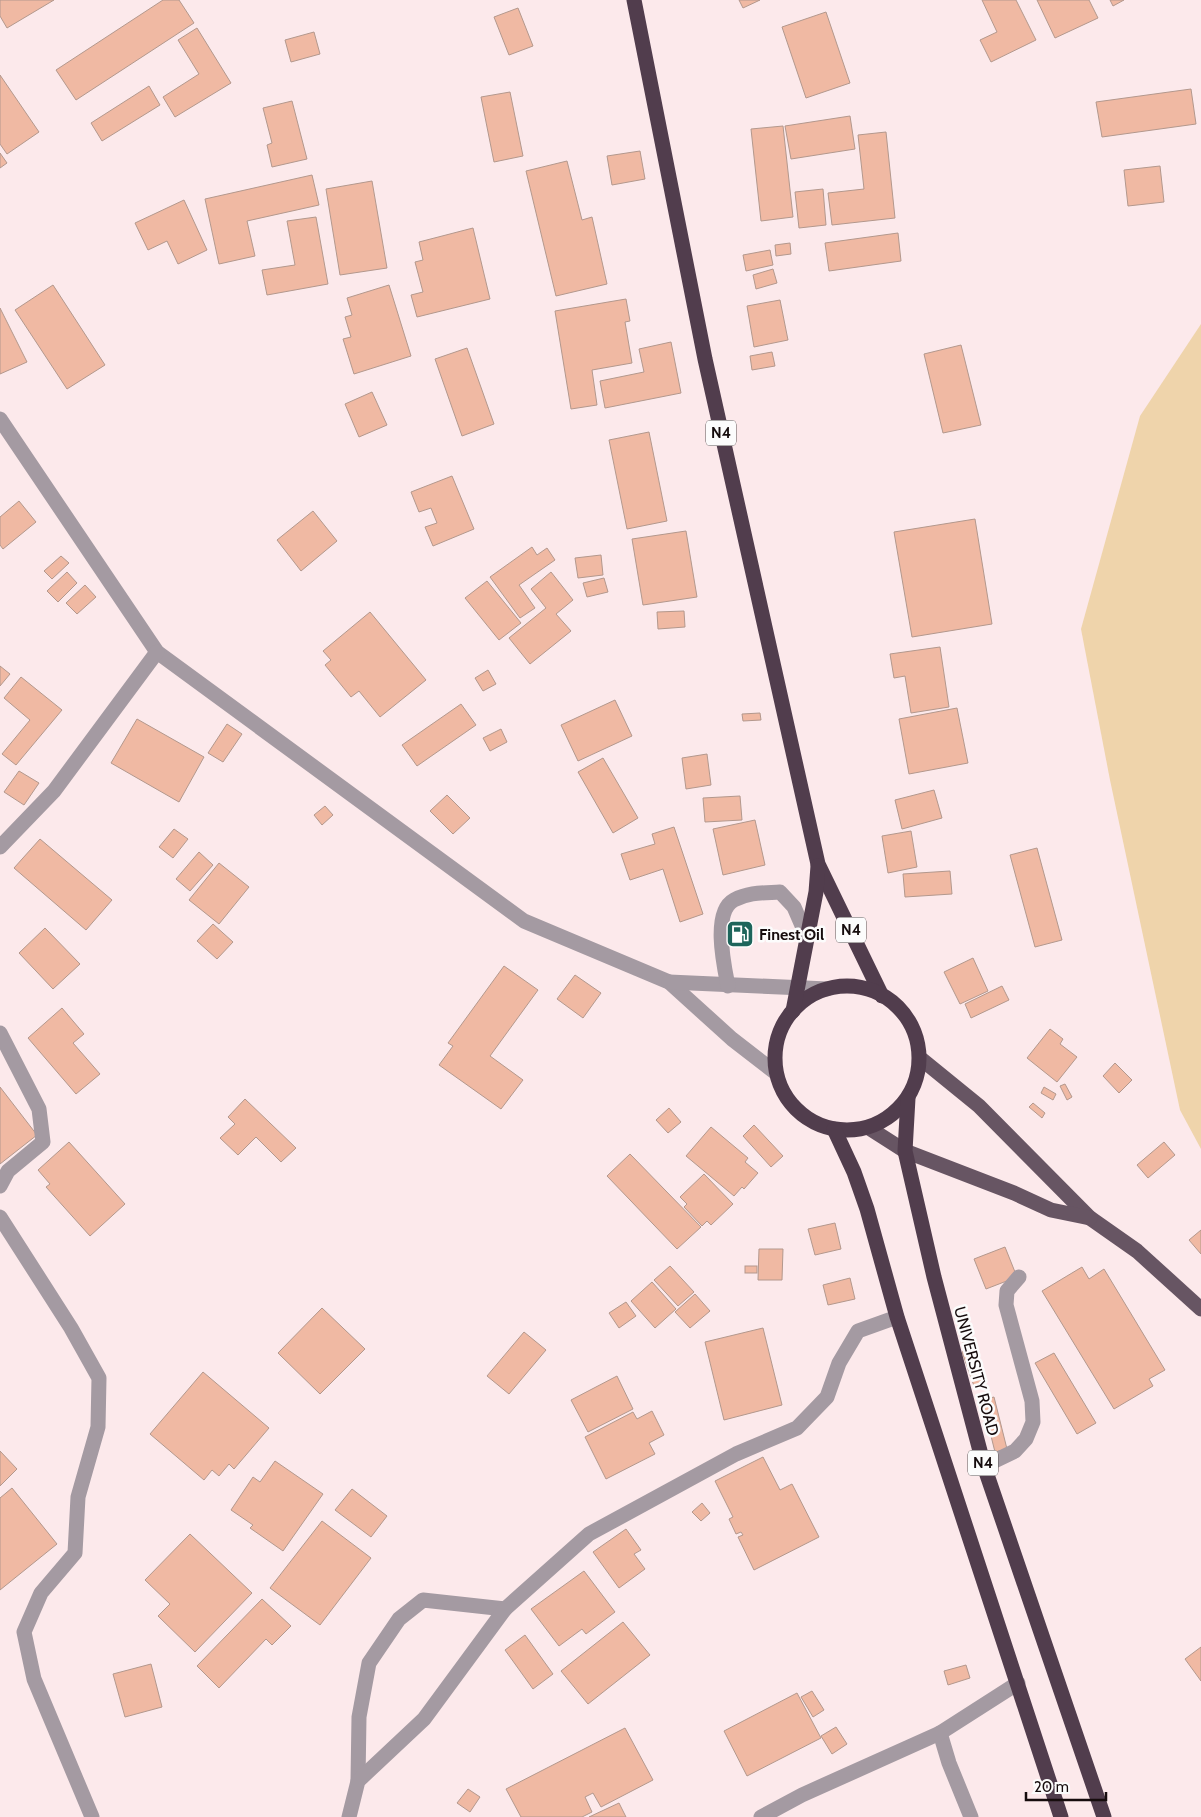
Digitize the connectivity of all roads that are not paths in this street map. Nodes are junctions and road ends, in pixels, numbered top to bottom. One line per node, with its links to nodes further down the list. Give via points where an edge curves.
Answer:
1 (634, 0): 5 (highway, N4, via 705,359)
2 (0, 418): 3 (street)
3 (156, 652): 4 (street, via 54,791); 7 (street, via 524,921)
4 (0, 847)
5 (818, 864): 6 (highway, N4); 11 (highway, N4)
6 (807, 937): 8 (street, via 794,907 780,892 753,893 732,901 722,917 721,947); 9 (highway, N4)
7 (669, 982): 8 (street); 15 (street, via 732,1039)
8 (728, 986): 9 (street)
9 (797, 989): 10 (street); 12 (highway, N4)
10 (827, 990): 11 (highway, N4, via 855,987); 12 (highway, N4, via 806,999)
11 (882, 996): 14 (highway, N4, via 909,1022 915,1033)
12 (793, 1011): 15 (highway, N4, via 777,1040)
13 (0, 1033): 20 (street, via 39,1109 42,1142 8,1172)
14 (920, 1058): 16 (highway, N4); 22 (main road, via 979,1106)
15 (776, 1073): 18 (highway, N4, via 782,1090 797,1110 818,1124)
16 (908, 1098): 17 (highway, N4, via 898,1110); 19 (highway, UNIVERSITY ROAD / N4)
17 (869, 1128): 18 (highway, N4); 19 (main road)
18 (834, 1129): 25 (highway, N4, via 867,1209)
19 (905, 1151): 22 (main road, via 1051,1210); 26 (highway, UNIVERSITY ROAD / N4)
20 (0, 1186)
21 (0, 1217): 31 (street, via 99,1378 98,1427 78,1497 75,1554 41,1593 24,1632 34,1679)
22 (1090, 1218): 24 (main road, via 1137,1252)
23 (1018, 1277): 26 (street, via 1007,1291 1006,1305 1032,1400 1033,1422 1026,1439 1015,1451)
24 (1201, 1309)
25 (897, 1316): 27 (street, via 858,1331 839,1363 827,1397 797,1428 736,1454 589,1534); 28 (highway, N4)
26 (984, 1466): 36 (highway, UNIVERSITY ROAD / N4)
27 (505, 1609): 30 (street, via 424,1719); 30 (street, via 423,1600 399,1619 370,1663 359,1718)
28 (1018, 1683): 29 (street); 35 (highway, N4)
29 (940, 1733): 33 (street); 34 (street)
30 (358, 1781): 32 (street)
31 (92, 1817)
32 (350, 1817)
33 (761, 1817)
34 (971, 1817)
35 (1061, 1817)
36 (1104, 1817)

